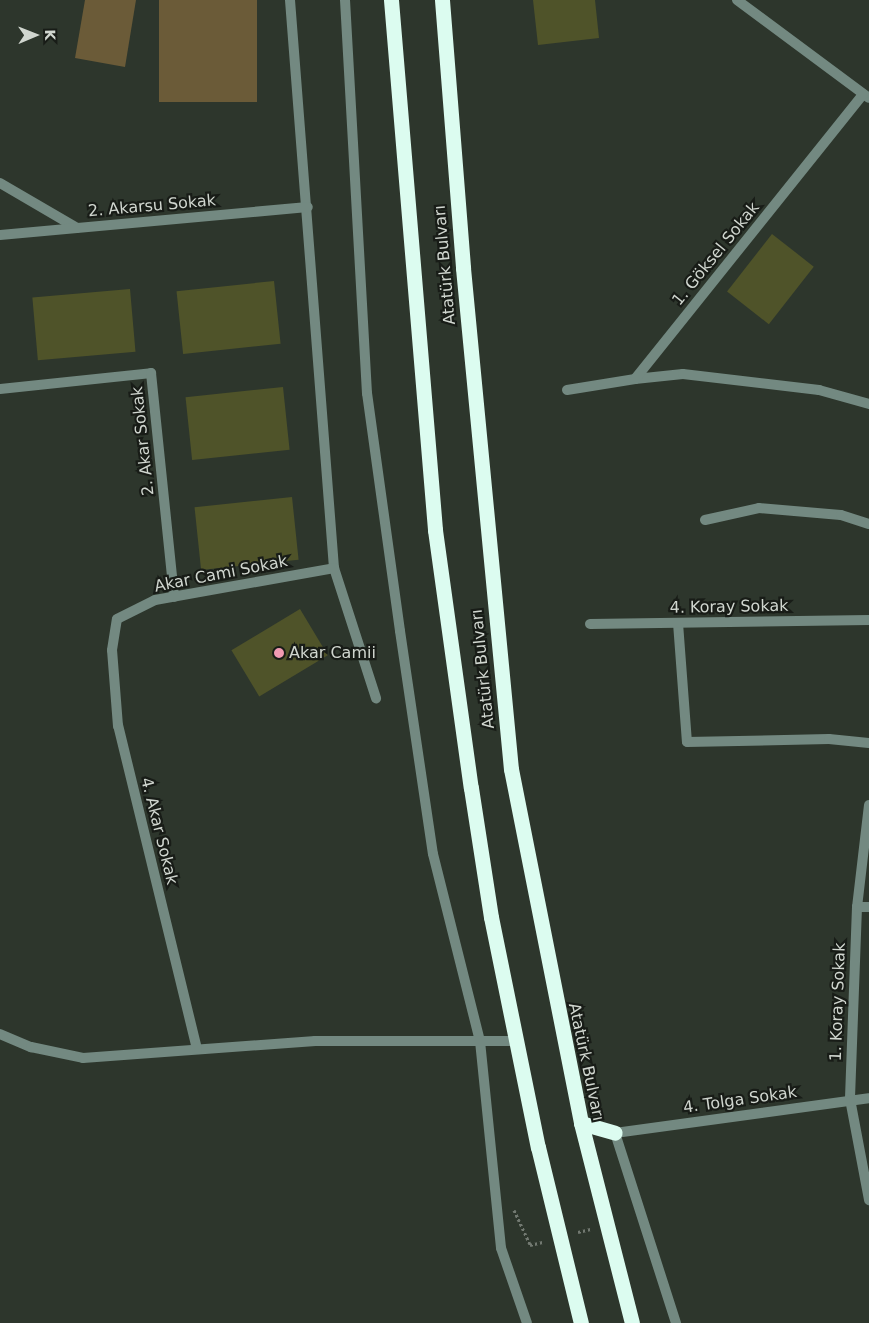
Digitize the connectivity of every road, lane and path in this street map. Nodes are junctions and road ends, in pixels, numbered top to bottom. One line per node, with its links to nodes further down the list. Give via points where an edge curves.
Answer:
1 (290, 0): 8 (street)
2 (345, 0): 29 (street, via 367,393 432,854)
3 (391, 0): 30 (highway, Atatürk Bulvarı, via 436,530 491,917)
4 (442, 0): 34 (highway, Atatürk Bulvarı, via 464,278 511,770)
5 (736, 0): 6 (street)
6 (866, 96): 11 (street, 1. Göksel Sokak)
7 (0, 183): 9 (street)
8 (308, 207): 9 (street, 2. Akarsu Sokak); 17 (street)
9 (77, 228): 10 (street, 2. Akarsu Sokak)
10 (0, 235)
11 (636, 379): 13 (street); 14 (street, via 684,374 819,390)
12 (0, 389): 18 (street, 2. Akar Sokak, via 151,373)
13 (567, 390)
14 (869, 404)
15 (705, 520): 16 (street, via 759,508 841,515)
16 (869, 524)
17 (334, 568): 18 (street, Akar Cami Sokak); 23 (street)
18 (174, 597): 19 (street, Akar Cami Sokak, via 155,600)
19 (118, 619): 31 (street, 4. Akar Sokak, via 112,650 118,726)
20 (869, 620): 21 (street, 4. Koray Sokak)
21 (678, 623): 22 (street, 4. Koray Sokak); 24 (street, via 687,742 829,740)
22 (590, 624)
23 (376, 698)
24 (869, 743)
25 (869, 805): 26 (street, 1. Koray Sokak)
26 (857, 907): 27 (street); 33 (street, 1. Koray Sokak)
27 (869, 907)
28 (0, 1034): 31 (street, via 31,1047 83,1058)
29 (480, 1041): 30 (street); 31 (street, via 315,1041); 37 (street, via 502,1248)
30 (518, 1041): 38 (highway, Atatürk Bulvarı, via 538,1147)
31 (197, 1048)
32 (869, 1098): 33 (street, 4. Tolga Sokak)
33 (850, 1099): 35 (street, 4. Tolga Sokak); 36 (street, 1. Koray Sokak)
34 (581, 1123): 35 (highway); 39 (highway, Atatürk Bulvarı)
35 (615, 1133): 40 (street)
36 (869, 1200)
37 (527, 1323)
38 (582, 1323)
39 (632, 1323)
40 (676, 1323)

